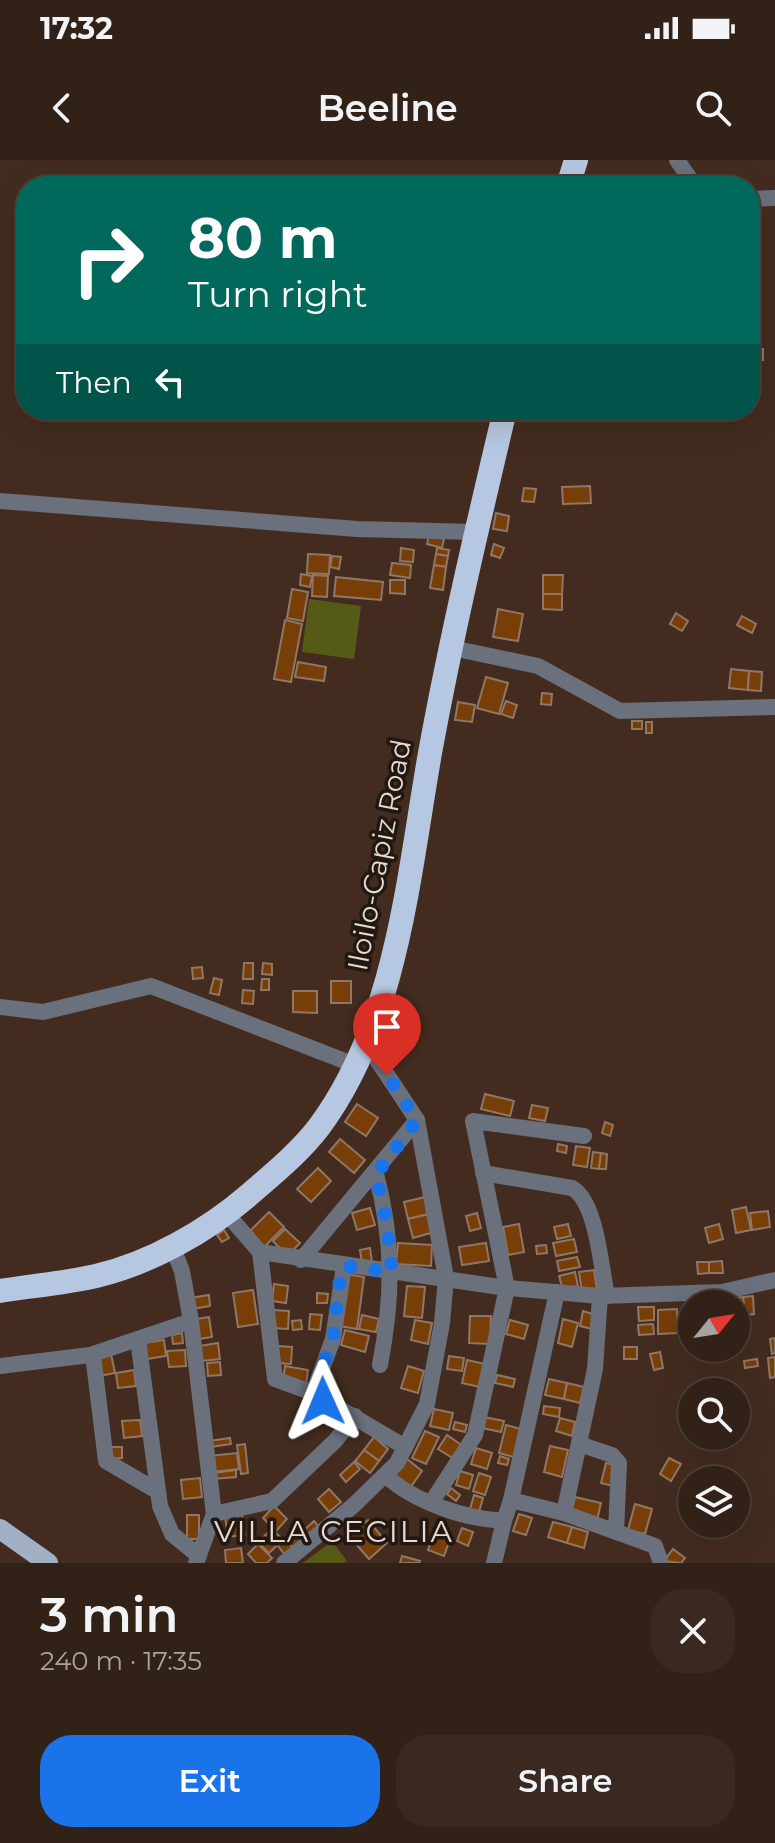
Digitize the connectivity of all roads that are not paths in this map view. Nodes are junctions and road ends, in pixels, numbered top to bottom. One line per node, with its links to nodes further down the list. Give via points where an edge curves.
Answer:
1 (503, 420): 3 (highway, Iloilo-Capiz Road)
2 (0, 501): 3 (street, via 357,529)
3 (476, 532): 4 (highway, Iloilo-Capiz Road)
4 (452, 648): 5 (street, via 538,666 620,711); 7 (highway, Iloilo-Capiz Road, via 401,917)
5 (775, 707)
6 (0, 1007): 8 (street, via 43,1012 151,986)
7 (366, 1043): 8 (highway, Iloilo-Capiz Road); 9 (street)
8 (355, 1065): 13 (highway, Iloilo-Capiz Road, via 318,1128)
9 (417, 1120): 12 (street); 19 (street)
10 (584, 1136): 11 (street, via 473,1121)
11 (483, 1173): 21 (street); 24 (street, via 580,1193 593,1227)
12 (376, 1174): 16 (street); 18 (street)
13 (227, 1214): 14 (highway, Iloilo-Capiz Road); 15 (street)
14 (172, 1246): 22 (highway, Iloilo-Capiz Road, via 97,1275); 25 (street)
15 (260, 1252): 16 (street); 30 (street, via 275,1379)
16 (301, 1260): 17 (street)
17 (344, 1266): 18 (street); 30 (street, via 333,1339)
18 (392, 1272): 19 (street); 28 (street)
19 (446, 1278): 21 (street); 33 (street, via 427,1404)
20 (775, 1280): 24 (street, via 722,1292)
21 (507, 1288): 23 (street); 37 (street, via 475,1435)
22 (0, 1291)
23 (557, 1292): 24 (street); 36 (street)
24 (603, 1296): 32 (street)
25 (191, 1321): 26 (street); 39 (street)
26 (138, 1339): 27 (street); 35 (street)
27 (93, 1355): 29 (street); 35 (street, via 106,1461)
28 (380, 1365)
29 (0, 1366)
30 (313, 1393): 31 (street)
31 (355, 1416): 33 (street); 39 (street, via 272,1501)
32 (579, 1444): 38 (street); 42 (street, via 612,1455 619,1463)
33 (405, 1447): 34 (street)
34 (385, 1475): 37 (street, via 408,1494); 45 (street)
35 (157, 1491): 43 (street, via 172,1534)
36 (511, 1500): 38 (street); 40 (street)
37 (431, 1503): 40 (street)
38 (564, 1513): 42 (street)
39 (214, 1514): 43 (street)
40 (504, 1521): 46 (street)
41 (0, 1529): 44 (main road)
42 (616, 1532): 47 (street, via 655,1546)
43 (198, 1559)
44 (48, 1563)
45 (284, 1563)
46 (494, 1563)
47 (661, 1563)

